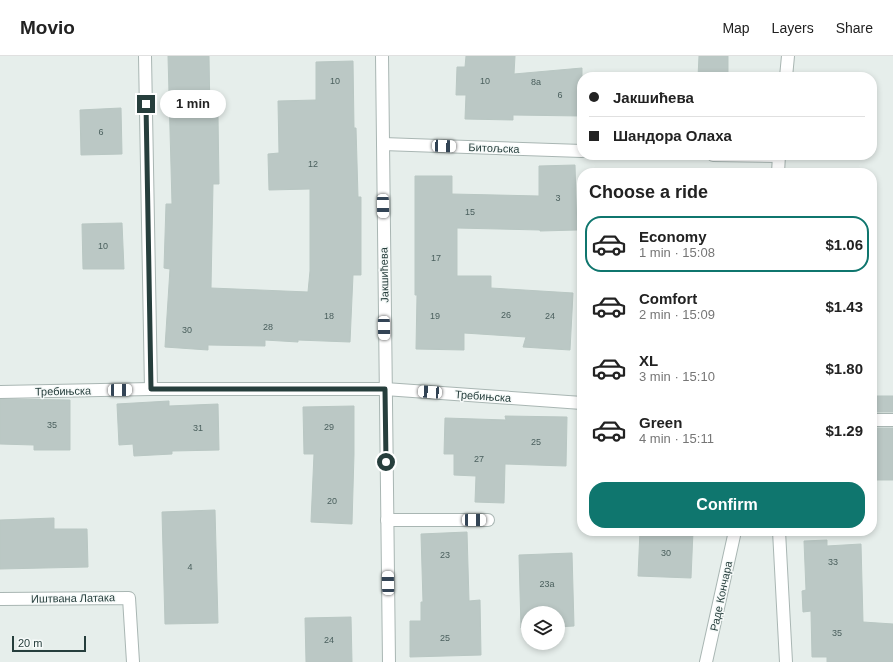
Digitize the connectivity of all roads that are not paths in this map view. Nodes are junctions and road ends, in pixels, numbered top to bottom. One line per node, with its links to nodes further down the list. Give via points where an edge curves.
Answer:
1 (145, 56): 7 (street)
2 (382, 56): 5 (street, Јакшићева)
3 (788, 56): 4 (street)
4 (786, 72)
5 (383, 144): 6 (street, Битољска); 8 (street, Јакшићева)
6 (577, 151)
7 (151, 389): 8 (street, Требињска); 9 (street, Требињска)
8 (385, 389): 10 (street, Требињска); 13 (street, Јакшићева)
9 (0, 392)
10 (577, 403)
11 (877, 420): 12 (street)
12 (893, 420)
13 (387, 520): 14 (street); 19 (street, Јакшићева)
14 (488, 520)
15 (734, 536): 20 (street, Раде Кончара)
16 (779, 536): 21 (street)
17 (0, 600): 18 (street, Иштвана Латака, via 129,598)
18 (133, 662)
19 (389, 662)
20 (706, 662)
21 (786, 662)

